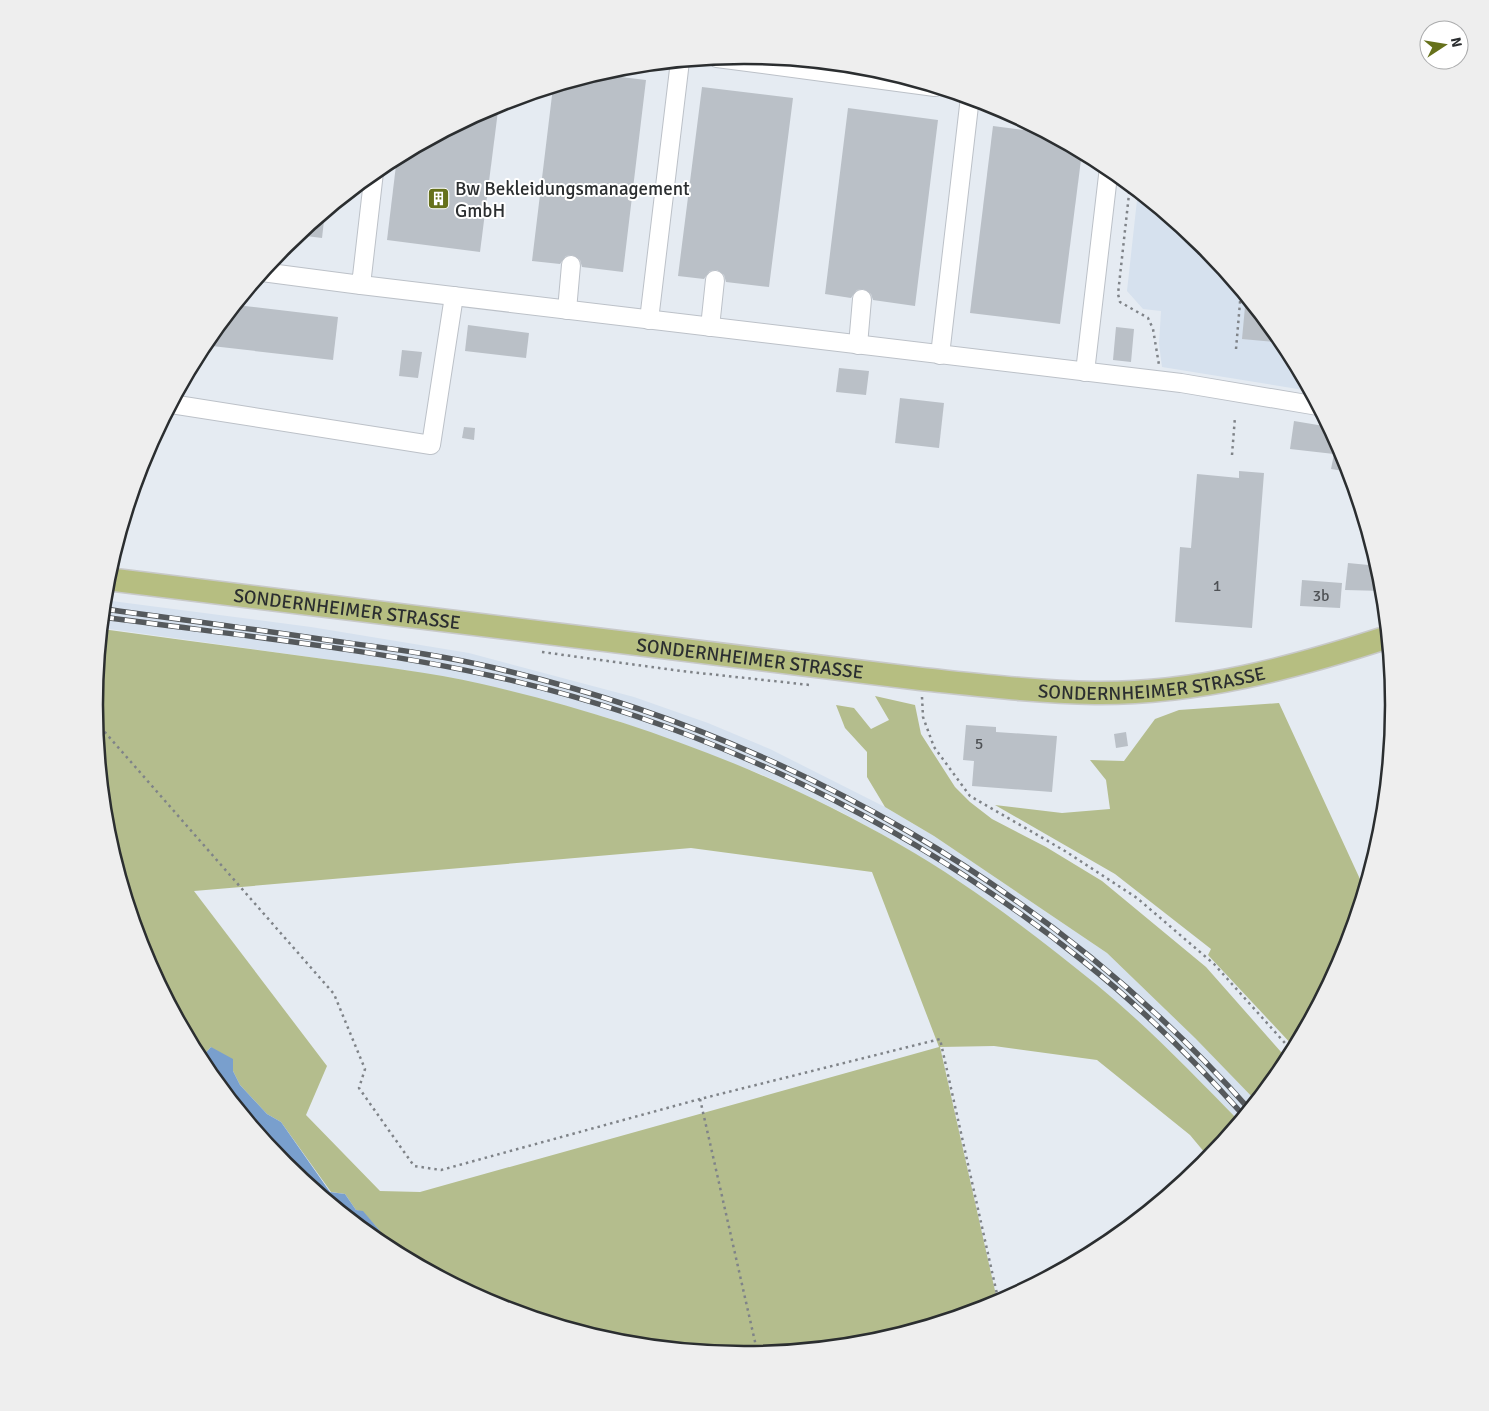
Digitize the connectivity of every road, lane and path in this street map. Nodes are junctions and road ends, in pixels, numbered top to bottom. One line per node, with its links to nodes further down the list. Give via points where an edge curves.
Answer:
1 (765, 64): 3 (street)
2 (679, 67): 16 (street)
3 (892, 81)
4 (969, 105): 20 (street)
5 (1108, 177): 21 (street)
6 (373, 183): 11 (street)
7 (1129, 192): 22 (path, via 1118,294 1120,302 1148,318 1153,329)
8 (571, 265): 15 (street)
9 (271, 273): 11 (street)
10 (715, 280): 17 (street)
11 (361, 285): 12 (street)
12 (454, 296): 15 (street); 23 (street, via 430,445)
13 (1240, 298): 19 (path)
14 (862, 299): 18 (street)
15 (568, 310): 16 (street)
16 (648, 320): 17 (street)
17 (710, 327): 18 (street)
18 (858, 345): 20 (street)
19 (1236, 349)
20 (940, 355): 21 (street)
21 (1085, 372): 22 (street)
22 (1161, 381): 24 (street)
23 (178, 405)
24 (1311, 405)
25 (1235, 417): 26 (path)
26 (1232, 456)
27 (115, 580): 28 (main road, SONDERNHEIMER STRASSE, via 1043,691 1150,691 1220,682 1332,656)
28 (1383, 639)
29 (922, 691): 31 (path, via 923,717 934,747 970,796 1065,851 1137,898 1214,964)
30 (104, 731): 32 (path, via 334,994 365,1069 359,1088 414,1166 441,1170)
31 (1288, 1046)
32 (700, 1099): 33 (path, via 940,1039); 34 (path)
33 (997, 1295)
34 (756, 1347)

